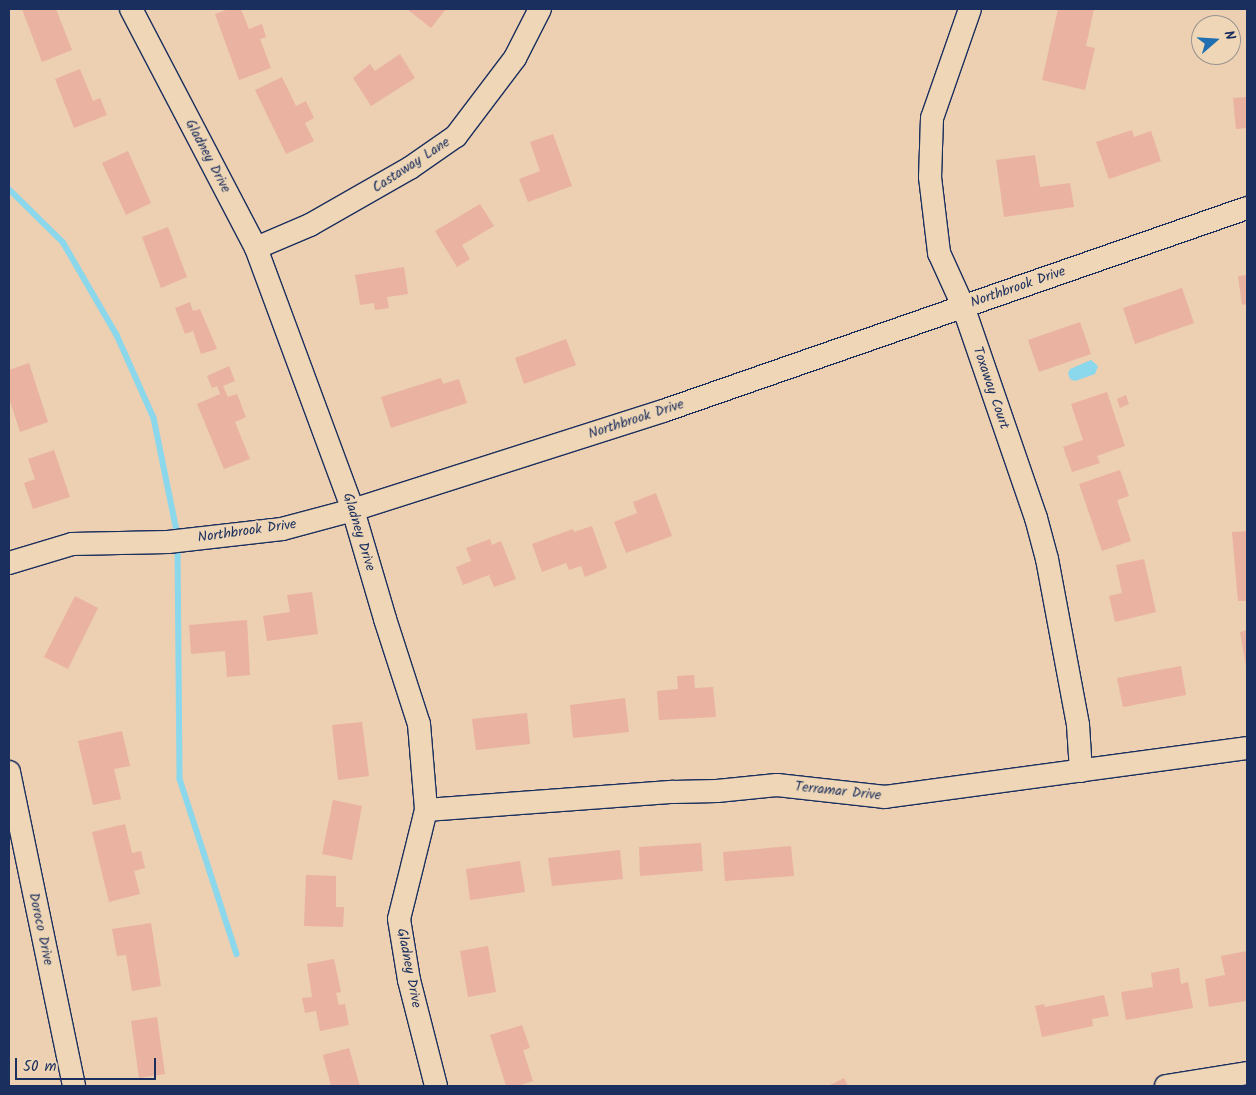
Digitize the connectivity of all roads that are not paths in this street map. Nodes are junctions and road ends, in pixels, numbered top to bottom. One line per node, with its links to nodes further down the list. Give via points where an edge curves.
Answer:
1 (131, 9): 5 (street, Gladney Drive)
2 (540, 9): 5 (street, Castaway Lane, via 516,58 456,136 410,168 310,225)
3 (970, 9): 6 (street, Toxaway Court, via 932,118 930,177 939,253)
4 (1247, 208): 6 (street, Northbrook Drive)
5 (256, 248): 7 (street, Gladney Drive)
6 (963, 306): 7 (street, Northbrook Drive, via 663,411); 10 (street, Toxaway Court, via 1047,559 1078,725)
7 (353, 510): 8 (street, Northbrook Drive, via 282,529 168,542 72,544); 12 (street, Gladney Drive, via 420,724)
8 (9, 563)
9 (1247, 748): 10 (street, Terramar Drive)
10 (1081, 771): 12 (street, Terramar Drive, via 885,797 778,785)
11 (9, 772): 14 (street, Doroco Drive)
12 (426, 810): 15 (street, Gladney Drive, via 399,919 409,980)
13 (1247, 1073): 16 (street)
14 (74, 1086)
15 (436, 1086)
16 (1166, 1086)

